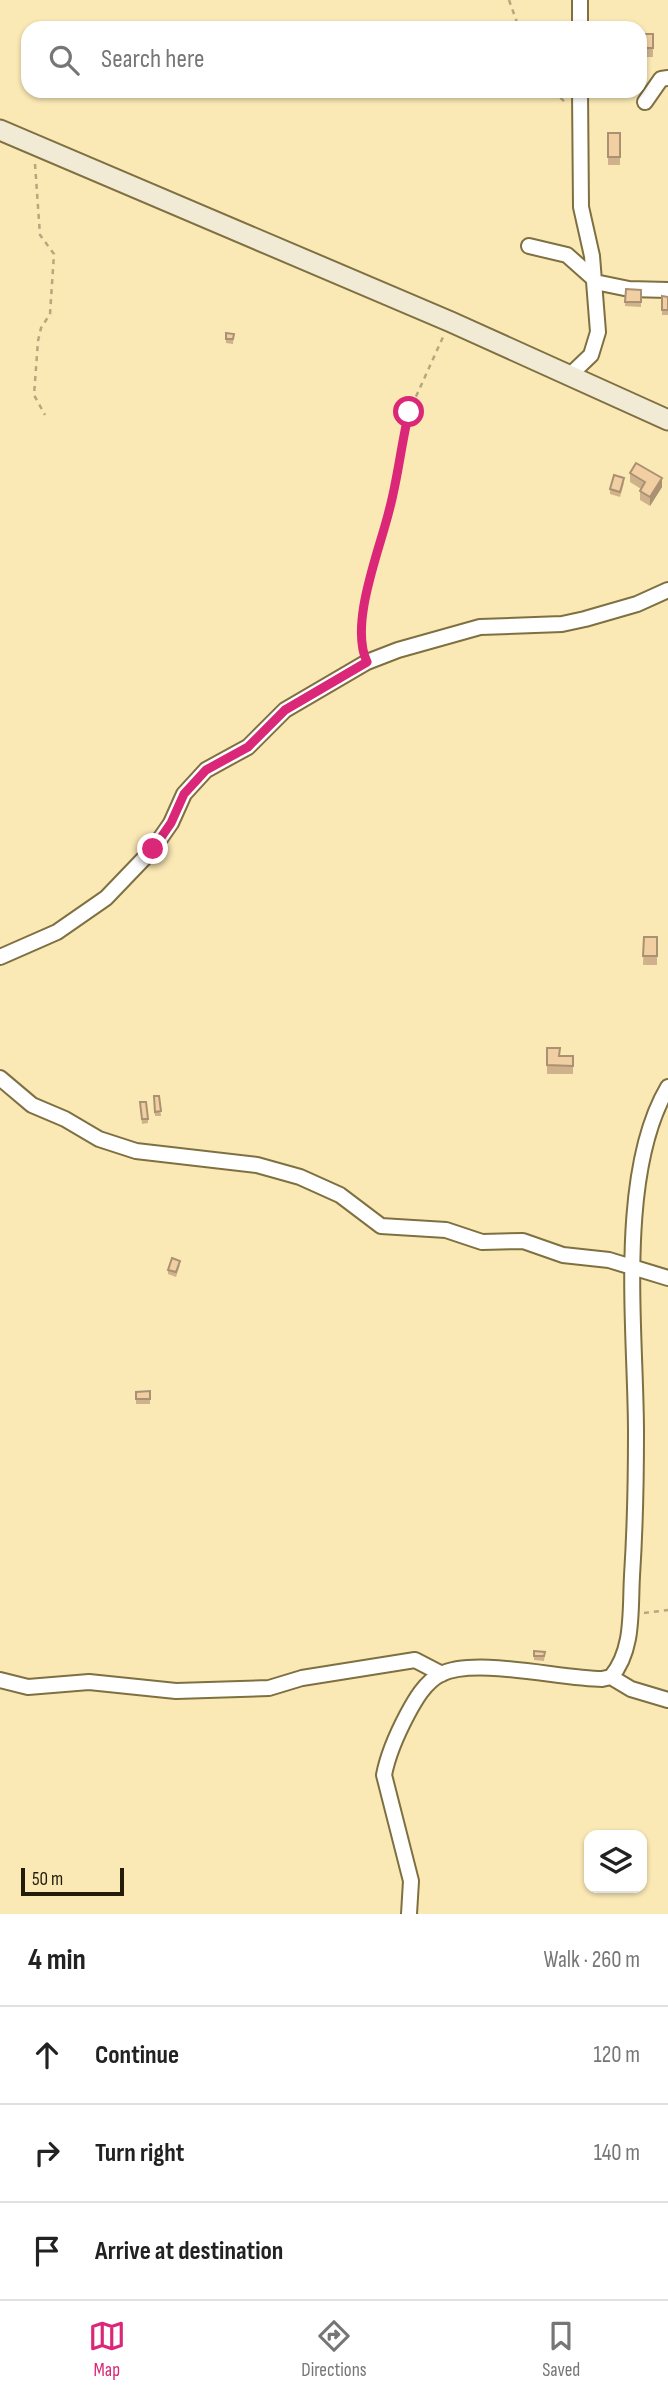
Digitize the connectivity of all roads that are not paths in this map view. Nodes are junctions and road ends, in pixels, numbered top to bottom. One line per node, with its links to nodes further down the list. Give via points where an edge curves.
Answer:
1 (580, 0): 2 (street)
2 (579, 21)
3 (668, 78): 5 (street, via 661,79)
4 (579, 98): 8 (street, via 581,207)
5 (645, 102)
6 (0, 130): 10 (main road, via 451,322)
7 (529, 246): 8 (street, via 567,255)
8 (594, 281): 9 (street, via 629,289); 10 (street, via 595,347 582,367)
9 (668, 290)
10 (568, 377): 11 (main road)
11 (668, 419)
12 (668, 590): 13 (street, via 585,619 480,627 367,662 285,710 248,747 206,770 184,794 153,849 106,898 57,932)
13 (0, 957)
14 (0, 1078): 16 (street, via 32,1105 99,1139 136,1151 257,1165 300,1177 340,1195 381,1226 446,1230 482,1242 523,1241 562,1255 609,1260)
15 (668, 1087): 16 (street, via 647,1130)
16 (634, 1269): 17 (street); 19 (street, via 636,1433 629,1618 625,1660)
17 (668, 1278)
18 (442, 1674): 19 (street, via 509,1670 588,1679); 20 (street, via 415,1660 302,1678 270,1688 176,1690 89,1682 28,1687); 22 (street, via 416,1698 384,1775 411,1881)
19 (611, 1677): 21 (street, via 631,1689)
20 (0, 1680)
21 (668, 1700)
22 (409, 1914)

